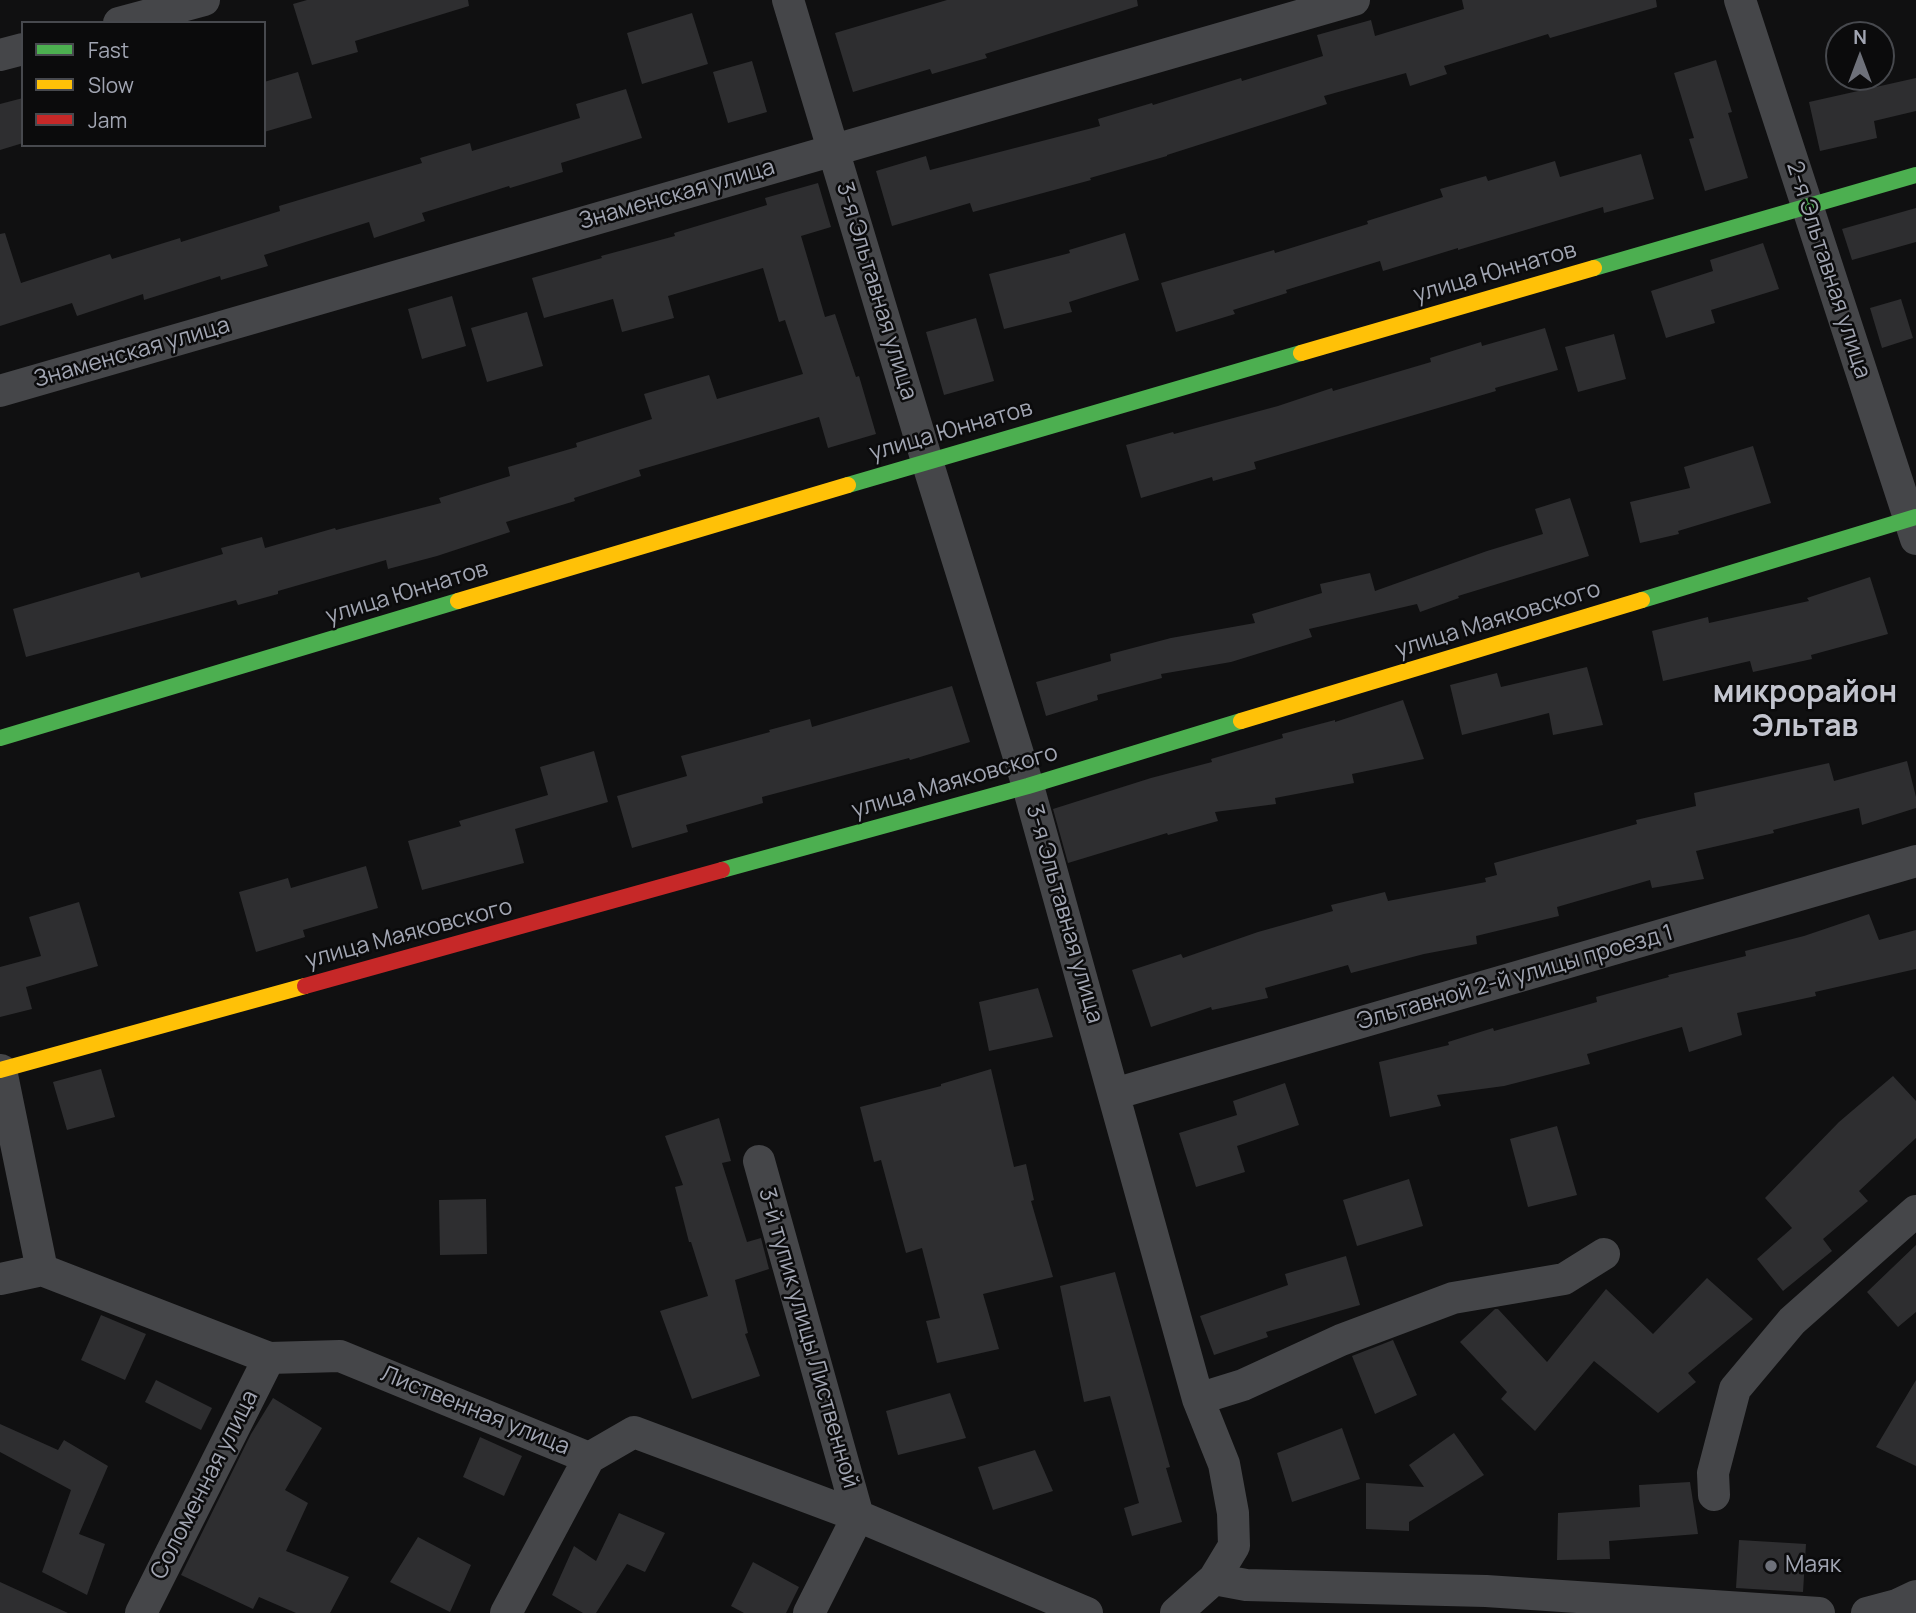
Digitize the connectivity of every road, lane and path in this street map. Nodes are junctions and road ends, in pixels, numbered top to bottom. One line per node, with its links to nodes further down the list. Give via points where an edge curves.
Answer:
1 (204, 0): 5 (street)
2 (788, 0): 8 (street, 3-я Эльтавная улица)
3 (1354, 0): 8 (street, Знаменская улица)
4 (1740, 0): 10 (street, 2-я Эльтавная улица)
5 (126, 21)
6 (21, 50): 7 (street)
7 (0, 55)
8 (833, 149): 11 (street, Знаменская улица); 12 (street, 3-я Эльтавная улица)
9 (1916, 175): 10 (street, улица Юннатов)
10 (1806, 207): 12 (street, улица Юннатов); 13 (street, 2-я Эльтавная улица)
11 (0, 391)
12 (927, 461): 14 (street, улица Юннатов); 15 (street, 3-я Эльтавная улица)
13 (1914, 525): 15 (street, улица Маяковского)
14 (0, 738)
15 (1028, 786): 17 (street, улица Маяковского); 18 (street, 3-я Эльтавная улица)
16 (1916, 861): 18 (street, Эльтавной 2-й улицы проезд 1)
17 (1, 1070): 22 (street)
18 (1114, 1094): 25 (street, 3-я Эльтавная улица)
19 (759, 1161): 28 (street, 3-й тупик улицы Лиственной)
20 (1916, 1212): 27 (street, via 1792,1321 1735,1389 1713,1473)
21 (1604, 1254): 25 (street, via 1564,1279 1452,1298 1341,1340 1243,1385)
22 (42, 1270): 23 (street); 24 (street, Лиственная улица)
23 (0, 1279)
24 (269, 1358): 26 (street, Лиственная улица, via 341,1356); 31 (street, Соломенная улица)
25 (1198, 1399): 29 (street, 3-я Эльтавная улица, via 1224,1464 1234,1513 1234,1546)
26 (589, 1458): 28 (street, Лиственная улица, via 634,1432); 32 (street)
27 (1714, 1495)
28 (858, 1516): 33 (street); 34 (street, Лиственная улица)
29 (1214, 1579): 35 (street, 3-я Эльтавная улица); 36 (street, via 1246,1585 1486,1591)
30 (1916, 1596): 37 (street)
31 (141, 1613)
32 (506, 1613)
33 (809, 1613)
34 (1087, 1613)
35 (1176, 1613)
36 (1819, 1613)
37 (1867, 1613)

